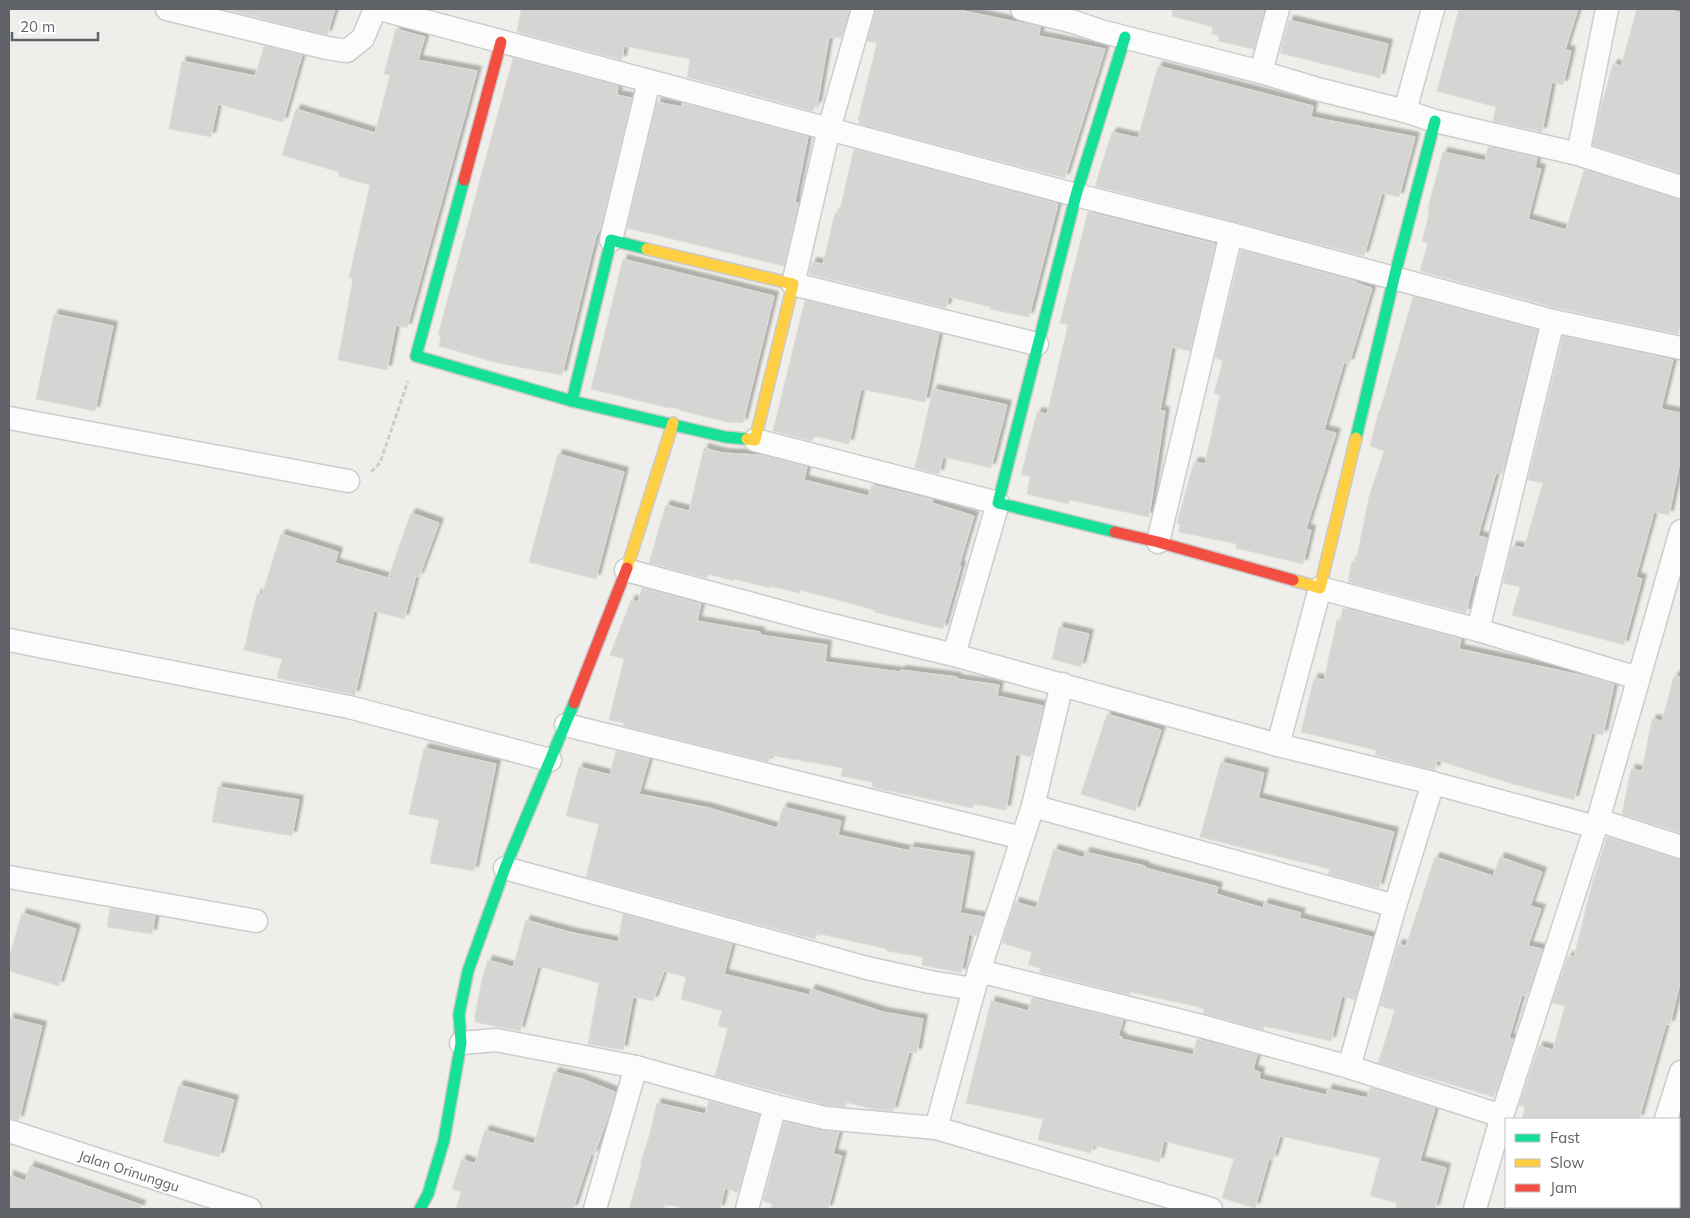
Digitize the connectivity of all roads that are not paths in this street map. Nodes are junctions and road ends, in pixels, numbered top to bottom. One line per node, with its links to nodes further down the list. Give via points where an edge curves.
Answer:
1 (167, 9): 2 (street, via 347,51 363,38)
2 (375, 9)
3 (380, 9): 11 (street)
4 (863, 9): 16 (street)
5 (1022, 9): 9 (street)
6 (1278, 9): 12 (street)
7 (1433, 9): 14 (street)
8 (1607, 9): 17 (street)
9 (1076, 15): 10 (street, via 1104,32)
10 (1125, 37): 12 (street); 19 (street)
11 (501, 42): 13 (street); 27 (street, via 416,356)
12 (1261, 72): 14 (street)
13 (649, 81): 16 (street); 21 (street)
14 (1405, 111): 15 (street)
15 (1434, 121): 17 (street); 22 (street)
16 (829, 129): 19 (street); 23 (street)
17 (1578, 154): 18 (street)
18 (1681, 187)
19 (1076, 195): 20 (street); 25 (street)
20 (1231, 234): 22 (street); 34 (street)
21 (611, 240): 23 (street); 27 (street)
22 (1394, 278): 24 (street); 36 (street)
23 (793, 284): 25 (street); 30 (street)
24 (1553, 321): 26 (street); 37 (street)
25 (1037, 344): 32 (street)
26 (1681, 348)
27 (572, 400): 29 (street)
28 (9, 418): 31 (street)
29 (672, 423): 30 (street, via 725,437); 35 (street)
30 (755, 440): 32 (street)
31 (348, 481)
32 (998, 503): 34 (street); 39 (street)
33 (1681, 531): 40 (street)
34 (1158, 542): 36 (street)
35 (626, 570): 39 (street); 42 (street)
36 (1320, 588): 37 (street); 43 (street)
37 (1478, 630): 40 (street)
38 (9, 640): 44 (street, via 349,708)
39 (954, 654): 41 (street)
40 (1638, 678): 47 (street)
41 (1062, 684): 43 (street); 46 (street)
42 (566, 725): 44 (street); 48 (street)
43 (1278, 745): 45 (street)
44 (550, 760): 50 (street)
45 (1433, 783): 47 (street); 52 (street)
46 (1033, 806): 48 (street); 52 (street)
47 (1597, 823): 49 (street); 60 (street)
48 (1022, 838): 54 (street)
49 (1681, 847)
50 (505, 868): 54 (street, via 867,968 930,982); 55 (street, via 468,971 460,1014)
51 (9, 876): 53 (street)
52 (1394, 906): 57 (street)
53 (256, 921)
54 (977, 980): 57 (street, via 1191,1024); 62 (street)
55 (461, 1043): 56 (street, via 496,1040); 65 (street, via 444,1140 428,1194)
56 (636, 1067): 59 (street); 66 (street)
57 (1349, 1067): 60 (street)
58 (1681, 1072): 61 (street)
59 (775, 1106): 62 (street, via 825,1118); 67 (street)
60 (1502, 1116): 69 (street)
61 (1666, 1118)
62 (936, 1128): 68 (street)
63 (9, 1131): 64 (street, Jalan Orinunggu)
64 (250, 1209)
65 (420, 1209)
66 (595, 1209)
67 (747, 1209)
68 (1211, 1209)
69 (1475, 1209)

